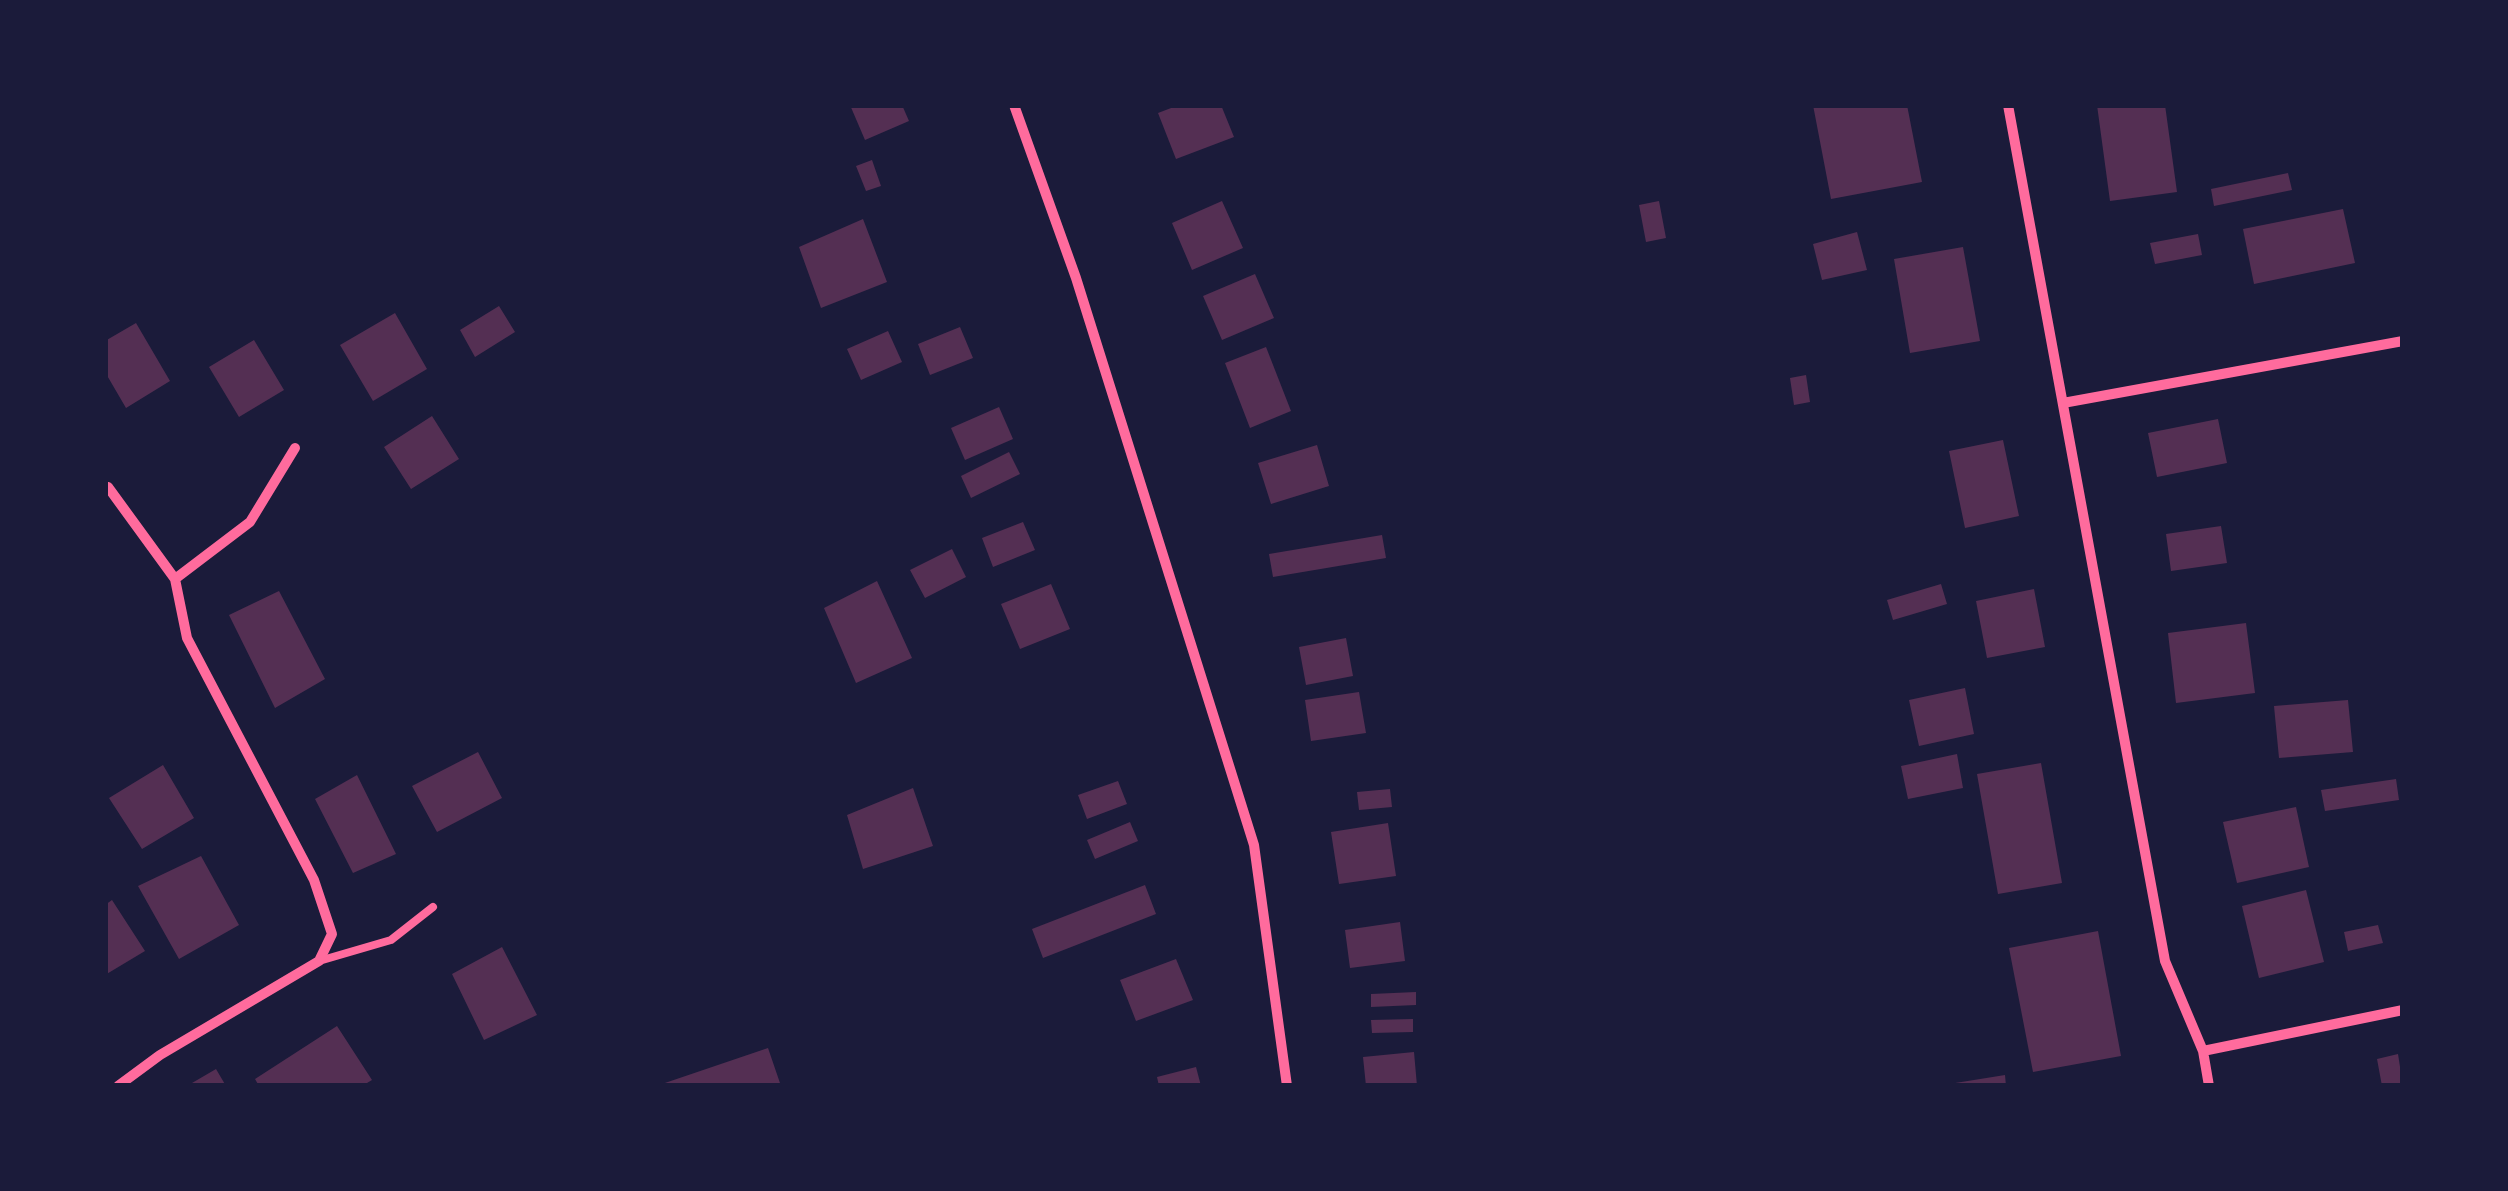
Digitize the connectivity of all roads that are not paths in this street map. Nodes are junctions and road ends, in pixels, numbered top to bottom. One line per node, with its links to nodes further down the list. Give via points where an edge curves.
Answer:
1 (1014, 105): 13 (street, via 1076,278 1254,845)
2 (2008, 105): 4 (street)
3 (2403, 340): 4 (street)
4 (2063, 404): 11 (street, via 2165,961)
5 (295, 448): 7 (street, via 250,522)
6 (108, 487): 7 (street)
7 (175, 579): 9 (street, via 187,638 314,880 332,934)
8 (433, 907): 9 (lane, via 391,940)
9 (320, 961): 12 (street)
10 (2403, 1010): 11 (street)
11 (2203, 1051): 14 (street)
12 (118, 1086)
13 (1287, 1086)
14 (2210, 1086)

